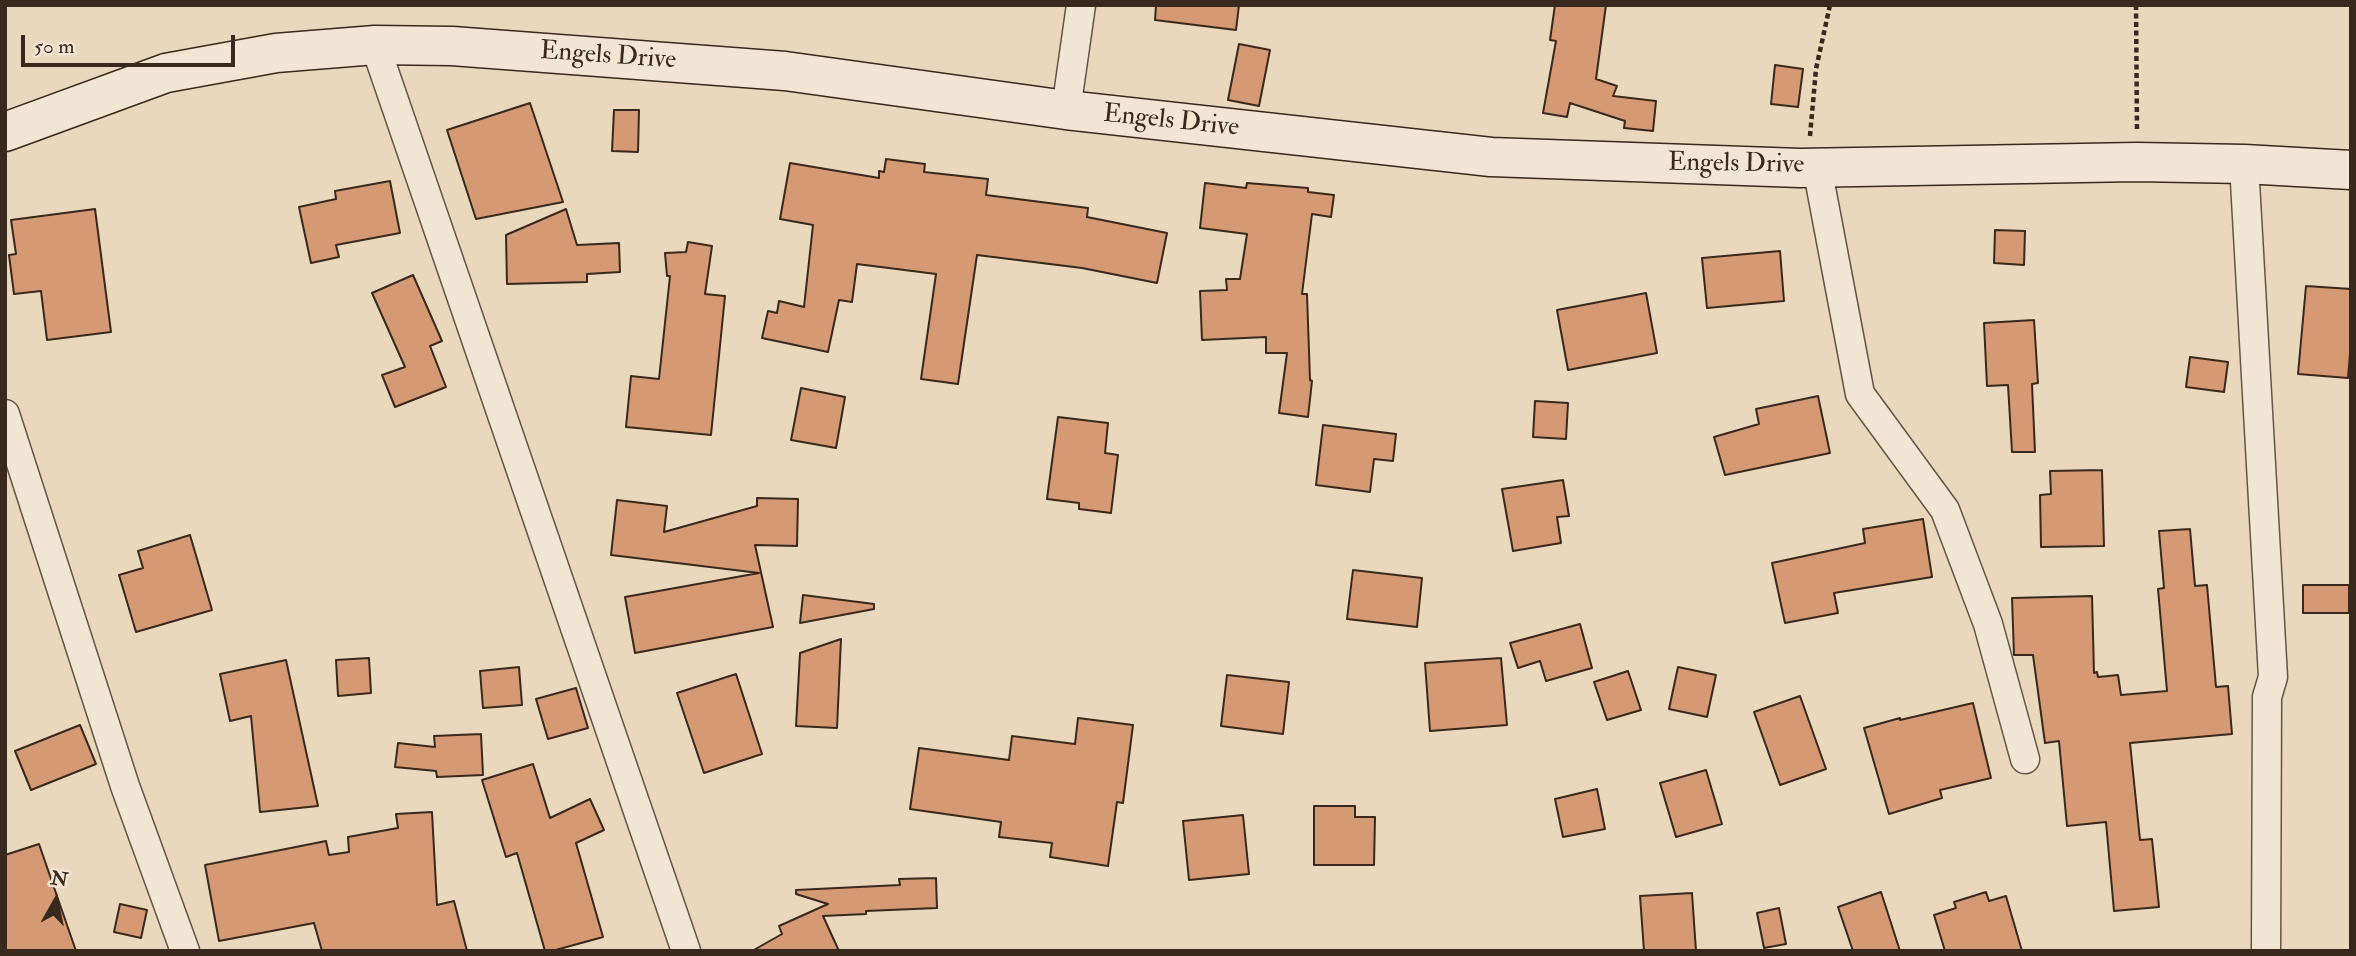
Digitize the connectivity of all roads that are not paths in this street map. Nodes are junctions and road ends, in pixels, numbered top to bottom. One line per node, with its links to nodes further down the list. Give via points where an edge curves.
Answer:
1 (1081, 5): 3 (street)
2 (375, 45): 3 (street, Engels Drive, via 452,46 785,71); 4 (street, Engels Drive, via 276,53 166,73); 11 (street)
3 (1066, 110): 6 (street, Engels Drive, via 1491,158)
4 (5, 132)
5 (2244, 164): 6 (street, Engels Drive); 7 (street, Engels Drive); 12 (street, via 2273,677 2267,697)
6 (1809, 168): 9 (street, via 1860,394 1945,510 1988,624)
7 (2351, 170)
8 (5, 414): 10 (street, via 125,786)
9 (2025, 759)
10 (185, 951)
11 (686, 951)
12 (2266, 951)

